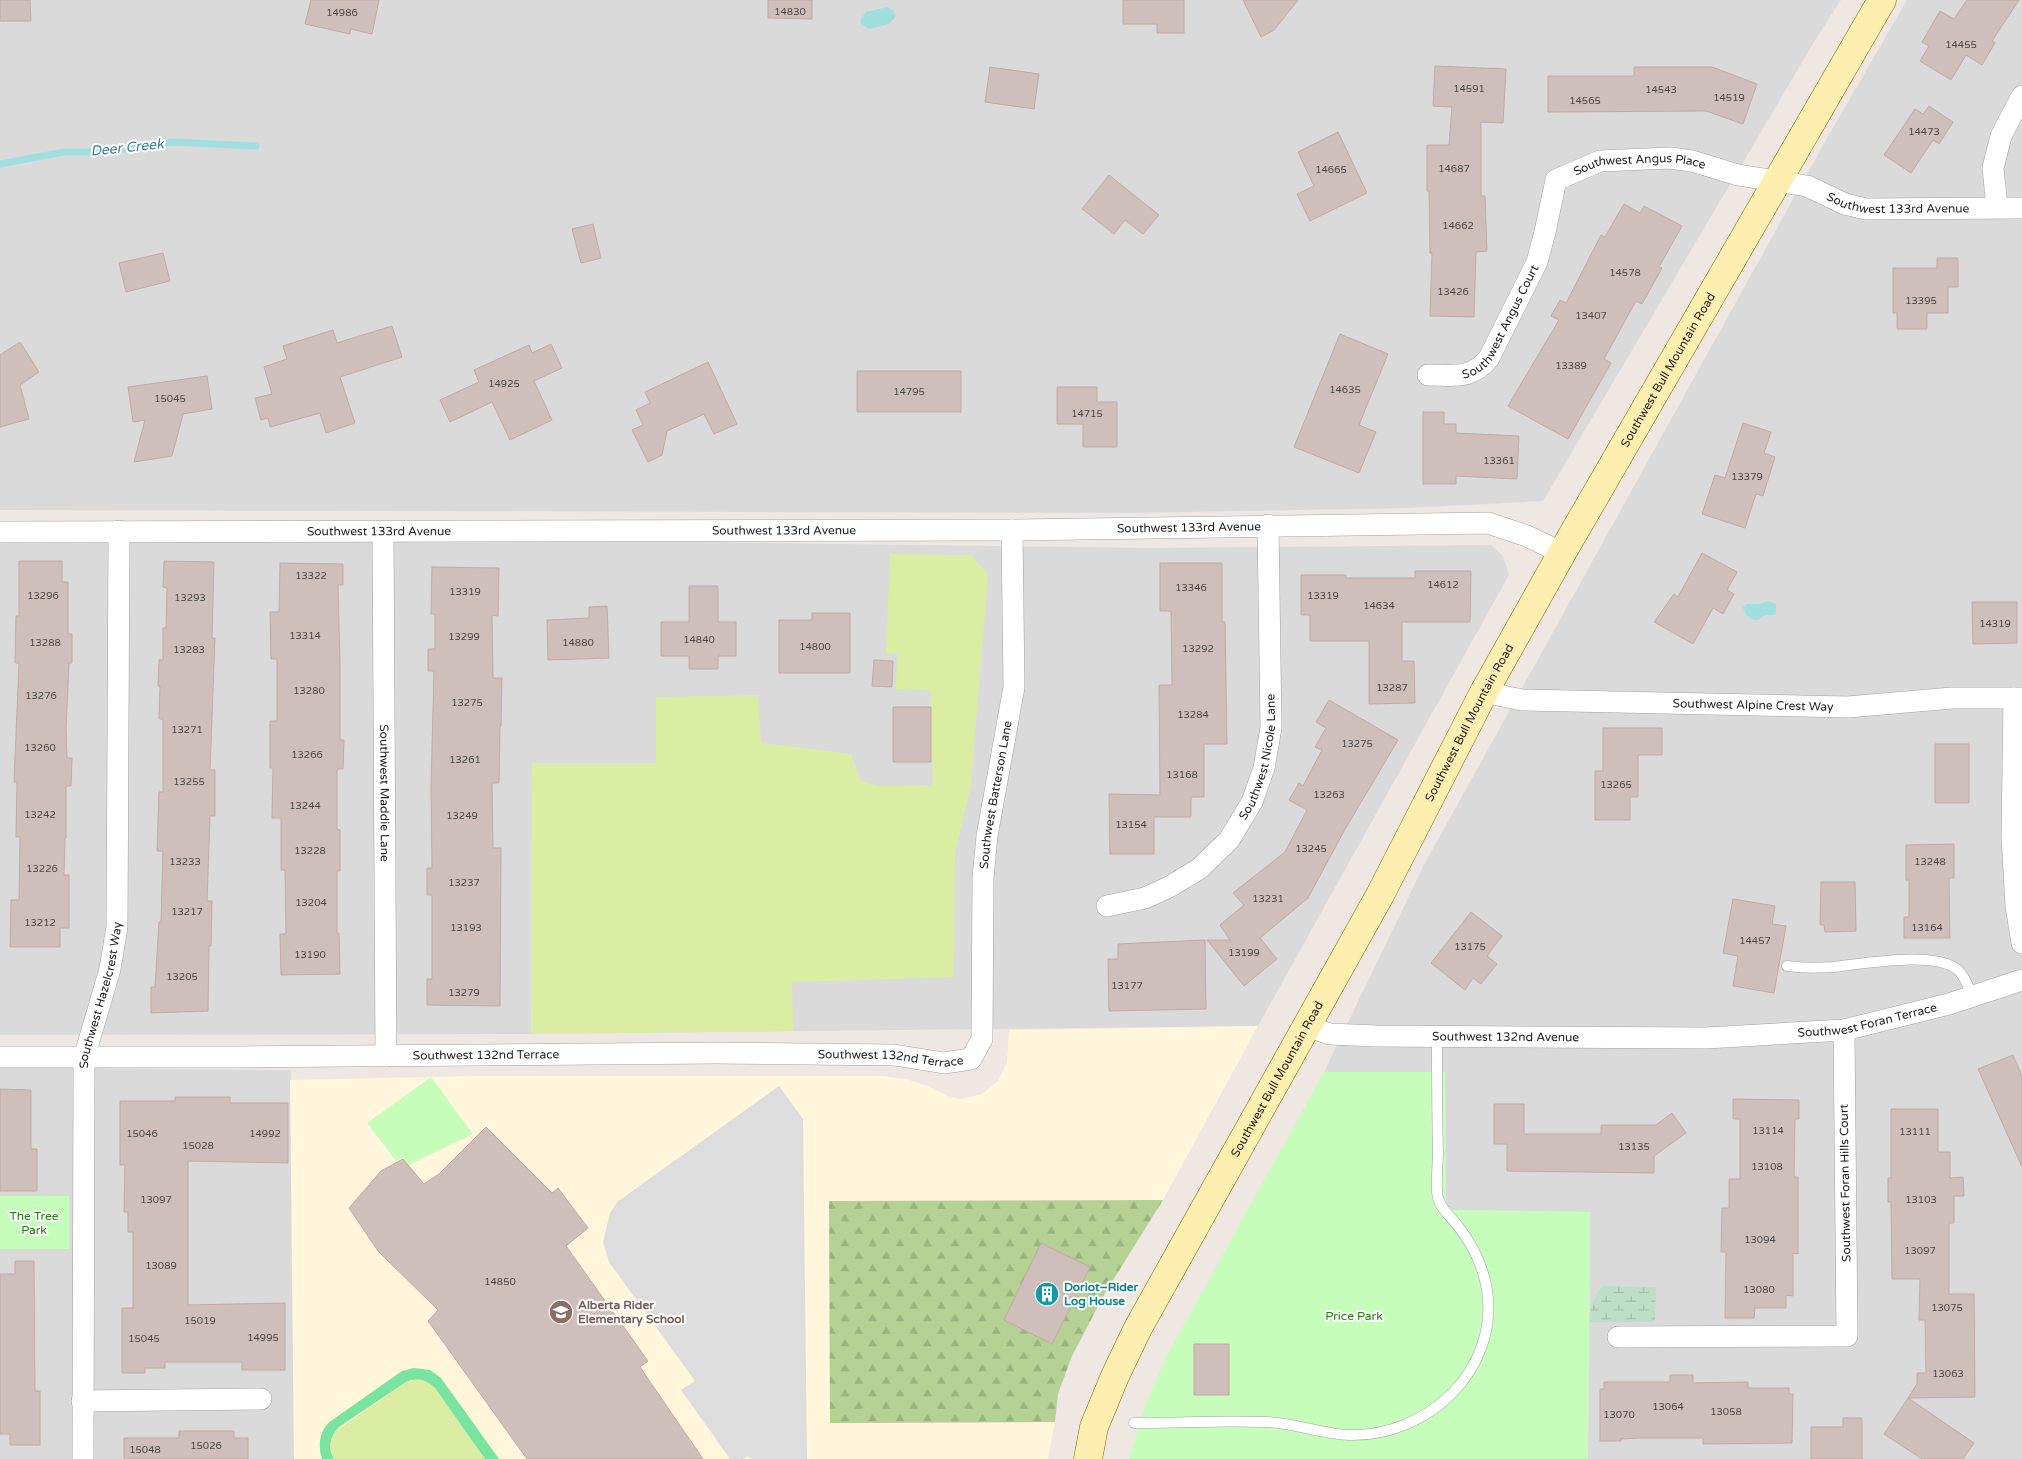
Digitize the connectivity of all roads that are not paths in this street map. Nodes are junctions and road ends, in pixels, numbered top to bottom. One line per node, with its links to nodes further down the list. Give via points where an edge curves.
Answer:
1 (1882, 0): 3 (main road, Southwest Bull Mountain Road)
2 (2022, 96): 4 (street, via 2000,136 1993,168)
3 (1776, 182): 4 (street, Southwest 133rd Avenue, via 1807,186 1845,204 1866,209); 6 (street, Southwest Angus Place, via 1670,158 1600,161 1556,180); 13 (main road, Southwest Bull Mountain Road)
4 (1996, 207): 5 (street, Southwest 133rd Avenue)
5 (2022, 208)
6 (1545, 232): 7 (street, Southwest Angus Court, via 1537,262 1489,358 1467,375)
7 (1428, 375)
8 (1268, 525): 9 (street, Southwest 133rd Avenue); 13 (street, Southwest 133rd Avenue, via 1488,523 1527,536); 17 (street, Southwest Nicole Lane, via 1271,728 1264,768 1252,802 1229,840 1199,869 1145,898)
9 (1012, 530): 12 (street, Southwest 133rd Avenue); 29 (street, Southwest Batterson Lane, via 1014,687 986,836 982,1039)
10 (119, 531): 11 (street, Southwest 133rd Avenue); 12 (street, Southwest 133rd Avenue); 28 (street, Southwest Hazelcrest Way, via 116,928 110,969)
11 (0, 532)
12 (383, 532): 26 (street, Southwest Maddie Lane)
13 (1562, 553): 14 (main road, Southwest Bull Mountain Road)
14 (1484, 692): 15 (street, Southwest Alpine Crest Way, via 1522,700 1848,707 1952,698); 22 (main road, Southwest Bull Mountain Road, via 1380,895)
15 (2018, 698): 16 (street)
16 (2017, 837): 18 (street, via 2016,906)
17 (1107, 906)
18 (2022, 943)
19 (1787, 966): 21 (lane, via 1935,961 1960,971)
20 (2022, 980): 21 (street, Southwest Foran Terrace)
21 (1974, 997): 23 (street, Southwest Foran Terrace)
22 (1306, 1026): 24 (street, Southwest 132nd Avenue, via 1337,1035); 35 (main road, Southwest Bull Mountain Road, via 1138,1328 1094,1427)
23 (1844, 1030): 25 (street, Southwest Foran Terrace); 30 (street, Southwest Foran Hills Court, via 1847,1336)
24 (1437, 1036): 25 (street, Southwest 132nd Avenue); 33 (lane, via 1438,1199 1473,1247 1487,1292 1487,1326 1483,1341 1477,1358 1458,1389 1444,1403 1407,1425 1364,1434 1348,1435 1268,1422)
25 (1706, 1038)
26 (386, 1056): 28 (street, Southwest 132nd Terrace); 29 (street, Southwest 132nd Terrace, via 716,1053 894,1055 944,1063)
27 (0, 1057): 28 (street, Southwest 132nd Terrace)
28 (84, 1058): 32 (street, Southwest Hazelcrest Way)
29 (971, 1059)
30 (1618, 1337)
31 (261, 1399): 32 (street)
32 (82, 1401): 34 (street, Southwest Hazelcrest Way)
33 (1134, 1423)
34 (83, 1459)
35 (1088, 1459)

